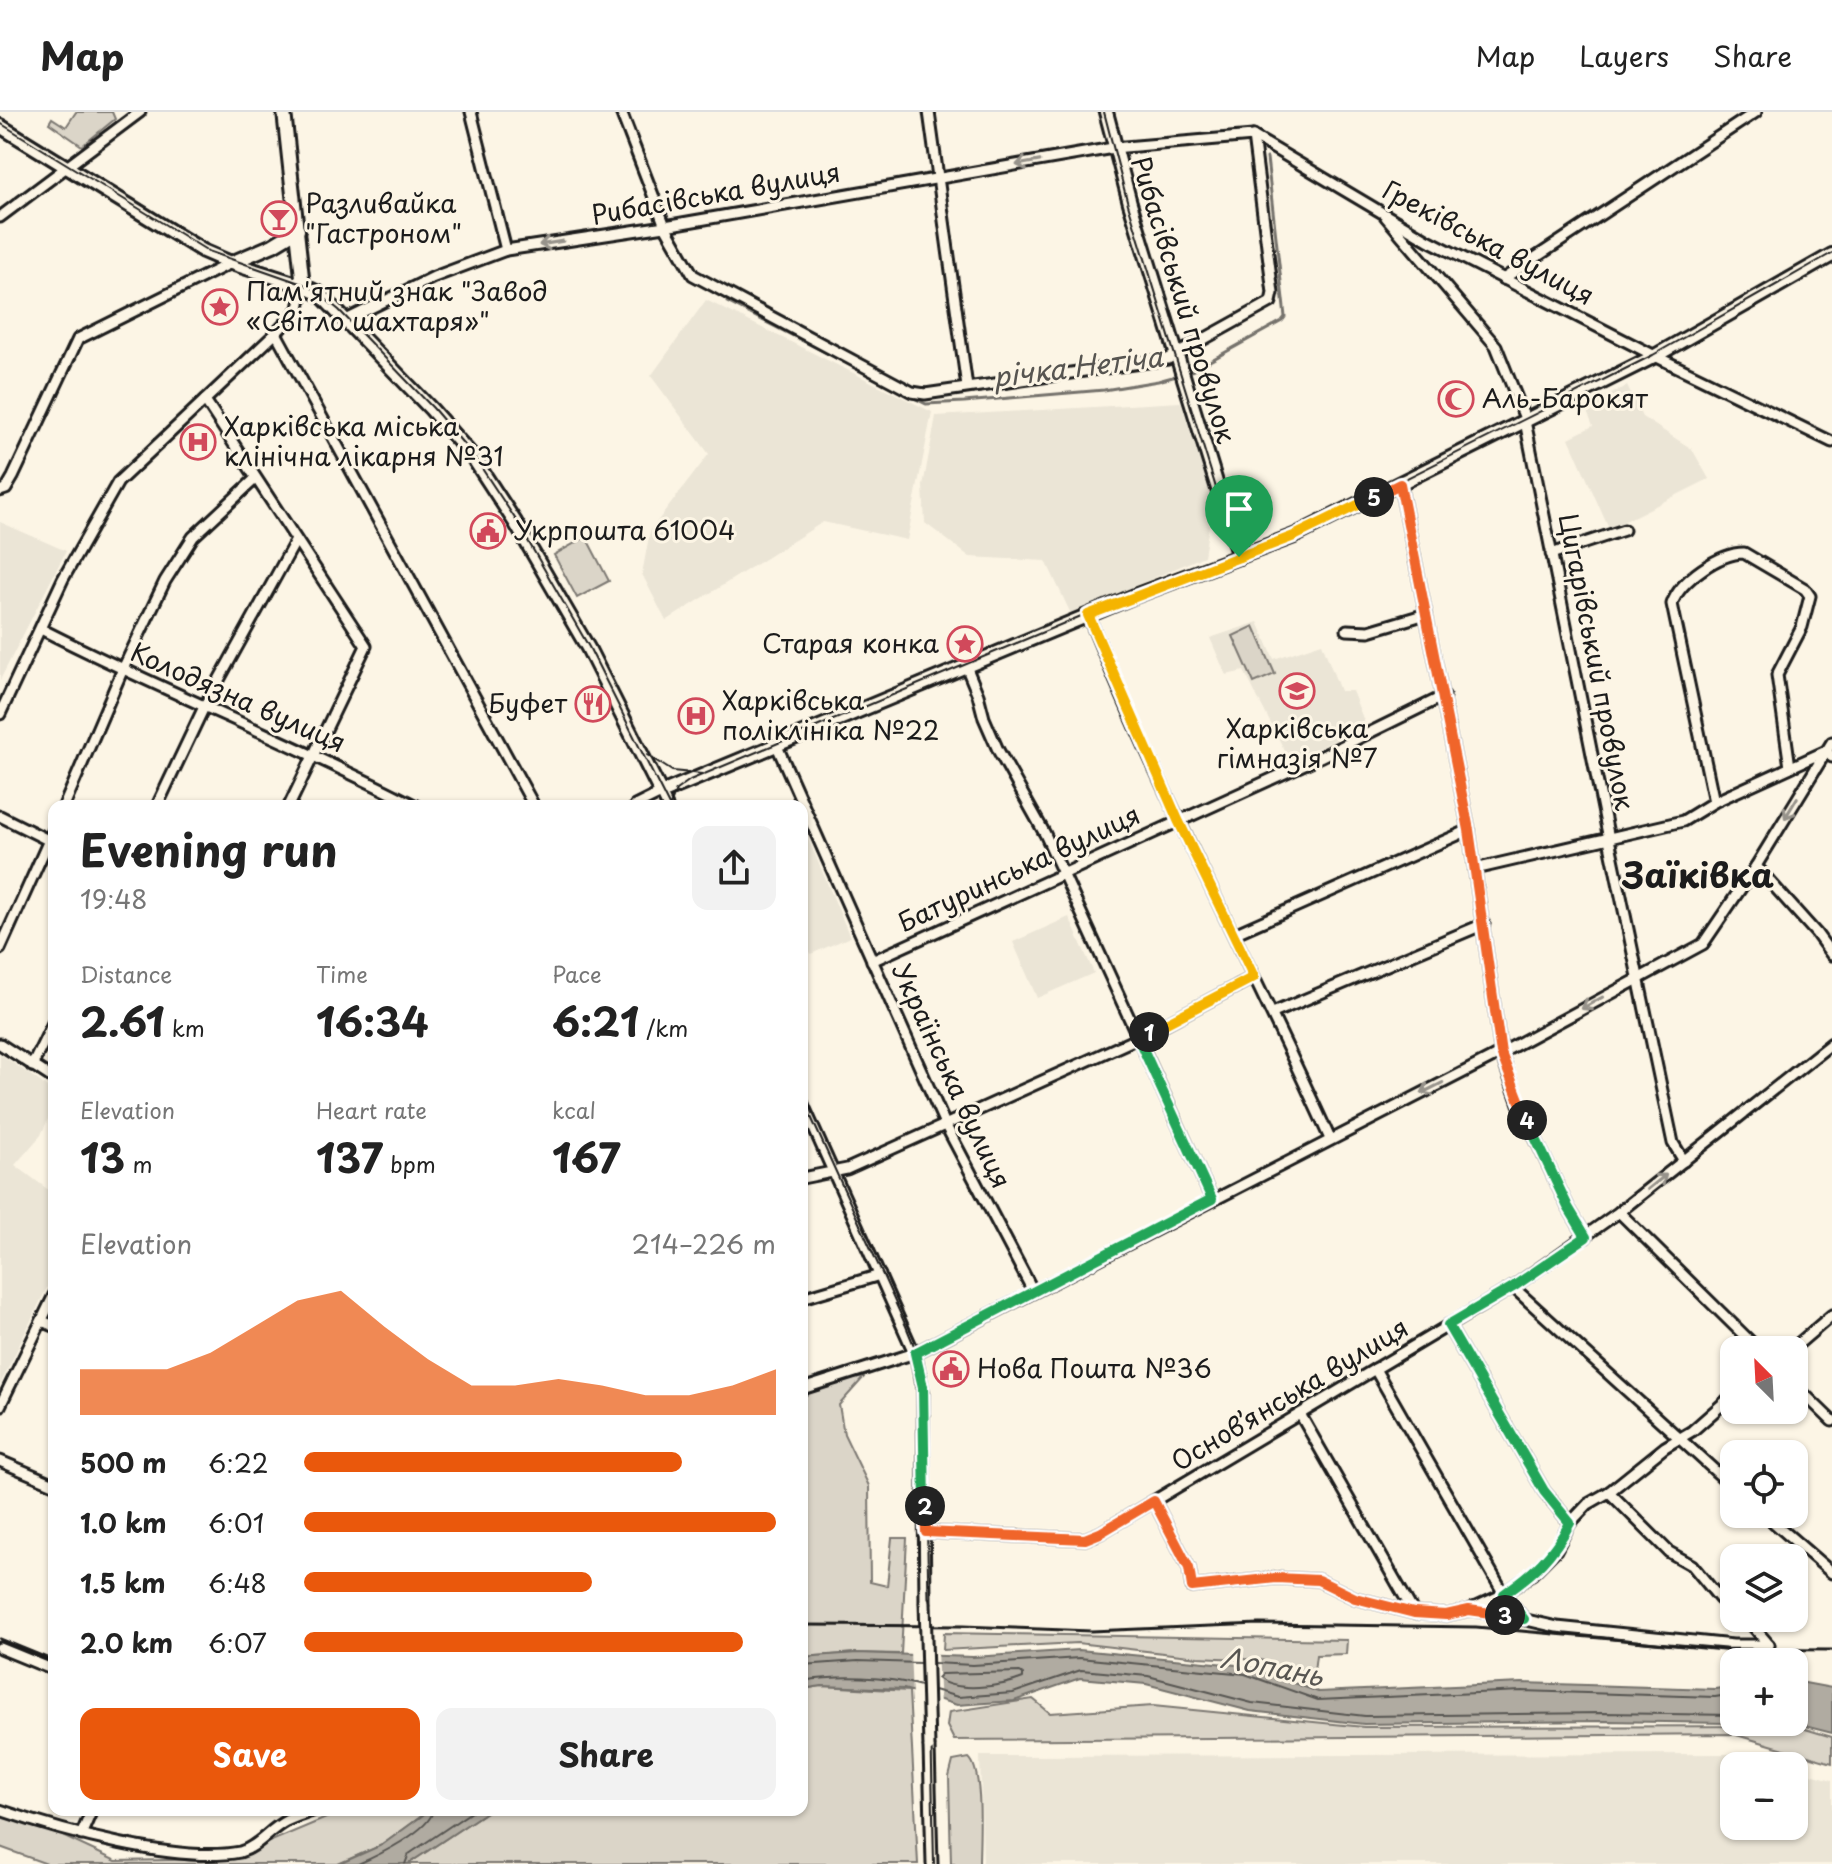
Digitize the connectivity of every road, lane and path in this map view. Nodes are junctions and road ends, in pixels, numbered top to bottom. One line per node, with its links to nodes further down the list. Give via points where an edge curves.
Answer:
1 (140, 112): 8 (street)
2 (284, 112): 17 (main road)
3 (471, 112): 18 (street)
4 (621, 112): 16 (street)
5 (929, 112): 13 (street)
6 (1106, 112): 11 (main road)
7 (1756, 112): 21 (street)
8 (126, 117): 12 (street)
9 (0, 126): 12 (main road)
10 (1253, 136): 11 (street); 14 (street, Греківська вулиця); 25 (street, via 1271,302)
11 (1110, 149): 13 (street, Рибасівська вулиця, one-way to 13); 25 (main road, Рибасівський провулок)
12 (67, 167): 15 (street); 20 (main road)
13 (936, 178): 16 (street, Рибасівська вулиця); 27 (street)
14 (1381, 212): 21 (street, Греківська вулиця); 29 (street, Цигарівський провулок, via 1496,346)
15 (0, 217)
16 (665, 226): 18 (street, Рибасівська вулиця, one-way to 18); 27 (street, via 693,275 829,349 912,392)
17 (298, 230): 20 (main road); 22 (main road)
18 (506, 250): 23 (street, Рибасівська вулиця, via 434,277)
19 (1829, 261): 26 (main road)
20 (231, 263): 22 (main road); 33 (street, via 78,339 13,477)
21 (1503, 279): 26 (street, Греківська вулиця)
22 (303, 286): 23 (main road); 24 (street, via 299,309)
23 (346, 320): 57 (main road, via 472,456 588,648)
24 (276, 333): 28 (street); 56 (street)
25 (1176, 356): 27 (street); 37 (main road, Рибасівський провулок)
26 (1655, 356): 29 (main road); 30 (street, Греківська вулиця)
27 (967, 387)
28 (205, 400): 31 (street); 40 (street, via 118,482)
29 (1526, 421): 32 (main road); 36 (street, Цигарівський провулок)
30 (1832, 442)
31 (255, 479): 35 (street); 43 (street, via 193,537 165,581)
32 (1400, 484): 37 (main road); 38 (street)
33 (0, 491)
34 (1624, 530): 36 (street)
35 (296, 540): 45 (street); 50 (street, via 363,640 364,653)
36 (1551, 554): 64 (street, Цигарівський провулок)
37 (1239, 557): 39 (main road)
38 (1426, 614): 41 (street, via 1369,631); 44 (street)
39 (1088, 615): 42 (main road); 62 (street)
40 (41, 629): 43 (street, Колодязна вулиця); 46 (street)
41 (1347, 630)
42 (966, 666): 48 (main road); 69 (street, via 993,739)
43 (122, 671): 45 (street, Колодязна вулиця); 52 (street)
44 (1444, 696): 62 (street, Батуринська вулиця); 63 (street)
45 (204, 707): 50 (street, Колодязна вулиця); 53 (street)
46 (0, 714)
47 (1832, 742): 49 (street)
48 (777, 746): 57 (main road); 58 (street, Українська вулиця)
49 (1829, 754): 51 (street); 67 (street, one-way to 67)
50 (315, 755): 54 (street); 55 (street, Колодязна вулиця)
51 (1790, 767): 59 (street); 59 (street, via 1777,675 1802,627 1810,596 1744,553 1734,553 1684,582 1672,604)
52 (67, 800)
53 (160, 800)
54 (292, 800)
55 (402, 800)
56 (531, 800)
57 (664, 800)
58 (801, 800)
59 (1714, 802): 64 (street, via 1683,821)
60 (0, 816): 65 (street)
61 (808, 816): 74 (street, Українська вулиця)
62 (1178, 820): 69 (street, Батуринська вулиця); 71 (street)
63 (1469, 830): 68 (street); 71 (street)
64 (1609, 839): 68 (street); 76 (street, Цигарівський провулок)
65 (48, 840)
66 (48, 850): 72 (street)
67 (1756, 866): 73 (street); 76 (street, via 1703,944)
68 (1475, 869): 70 (street)
69 (1061, 874): 74 (street, Батуринська вулиця); 79 (street)
70 (1484, 924): 77 (street); 82 (street)
71 (1234, 934): 75 (street)
72 (0, 949)
73 (1832, 955)
74 (872, 961): 86 (street, Українська вулиця)
75 (1254, 977): 77 (street); 79 (street)
76 (1638, 978): 82 (street, one-way to 82); 88 (street, Цигарівський провулок, via 1673,1143)
77 (1273, 1013): 87 (street)
78 (48, 1033): 83 (street)
79 (1138, 1038): 86 (street); 91 (street)
80 (1832, 1043): 88 (street, Основ’янська вулиця)
81 (0, 1044): 83 (street)
82 (1501, 1053): 87 (street, one-way to 87); 93 (street, via 1519,1104)
83 (32, 1066): 84 (street)
84 (48, 1075)
85 (808, 1115): 89 (street)
86 (945, 1124): 89 (street); 96 (street, Українська вулиця)
87 (1330, 1139): 91 (street)
88 (1684, 1161): 92 (street, Основ’янська вулиця, one-way to 88)
89 (834, 1173): 90 (street); 94 (street)
90 (808, 1177)
91 (1212, 1199): 96 (street)
92 (1619, 1212): 93 (street, Основ’янська вулиця); 103 (street)
93 (1586, 1237): 95 (street, Основ’янська вулиця)
94 (880, 1275): 97 (street); 105 (street)
95 (1513, 1287): 102 (street, Основ’янська вулиця); 113 (street)
96 (1033, 1291): 105 (street)
97 (808, 1296)
98 (48, 1308): 100 (street)
99 (1832, 1315): 104 (street)
100 (42, 1321): 101 (street); 109 (street)
101 (48, 1324)
102 (1448, 1325): 106 (street, Основ’янська вулиця); 119 (street, via 1544,1491)
103 (1745, 1336)
104 (1807, 1336)
105 (915, 1353): 107 (street); 121 (street, via 923,1387)
106 (1375, 1369): 111 (street, Основ’янська вулиця); 123 (street)
107 (808, 1387)
108 (1808, 1398): 112 (street)
109 (0, 1406)
110 (1720, 1406): 113 (street)
111 (1300, 1414): 118 (street, Основ’янська вулиця); 126 (street)
112 (1832, 1421)
113 (1677, 1438): 115 (street); 117 (street)
114 (0, 1461): 116 (street)
115 (1720, 1476)
116 (48, 1481)
117 (1609, 1492): 119 (street); 124 (street, via 1669,1552 1692,1565)
118 (1154, 1501): 121 (street, Основ’янська вулиця, via 1085,1539); 126 (street, via 1189,1568 1192,1587 1276,1578 1318,1580 1355,1598)
119 (1570, 1523): 123 (street, via 1556,1550)
120 (1780, 1528): 122 (street)
121 (926, 1532): 137 (street, bridge)
122 (1832, 1573)
123 (1504, 1594): 125 (street); 127 (street)
124 (1720, 1599)
125 (1469, 1610): 126 (street); 127 (street)
126 (1414, 1613)
127 (1524, 1619): 128 (street, via 1586,1630 1769,1645)
128 (1758, 1632)
129 (0, 1648): 130 (street)
130 (48, 1668)
131 (0, 1810): 136 (street)
132 (89, 1816): 136 (street)
133 (285, 1816): 135 (street)
134 (299, 1816): 135 (street)
135 (285, 1821): 136 (street, via 249,1848 199,1856)
136 (81, 1835)
137 (932, 1864)

